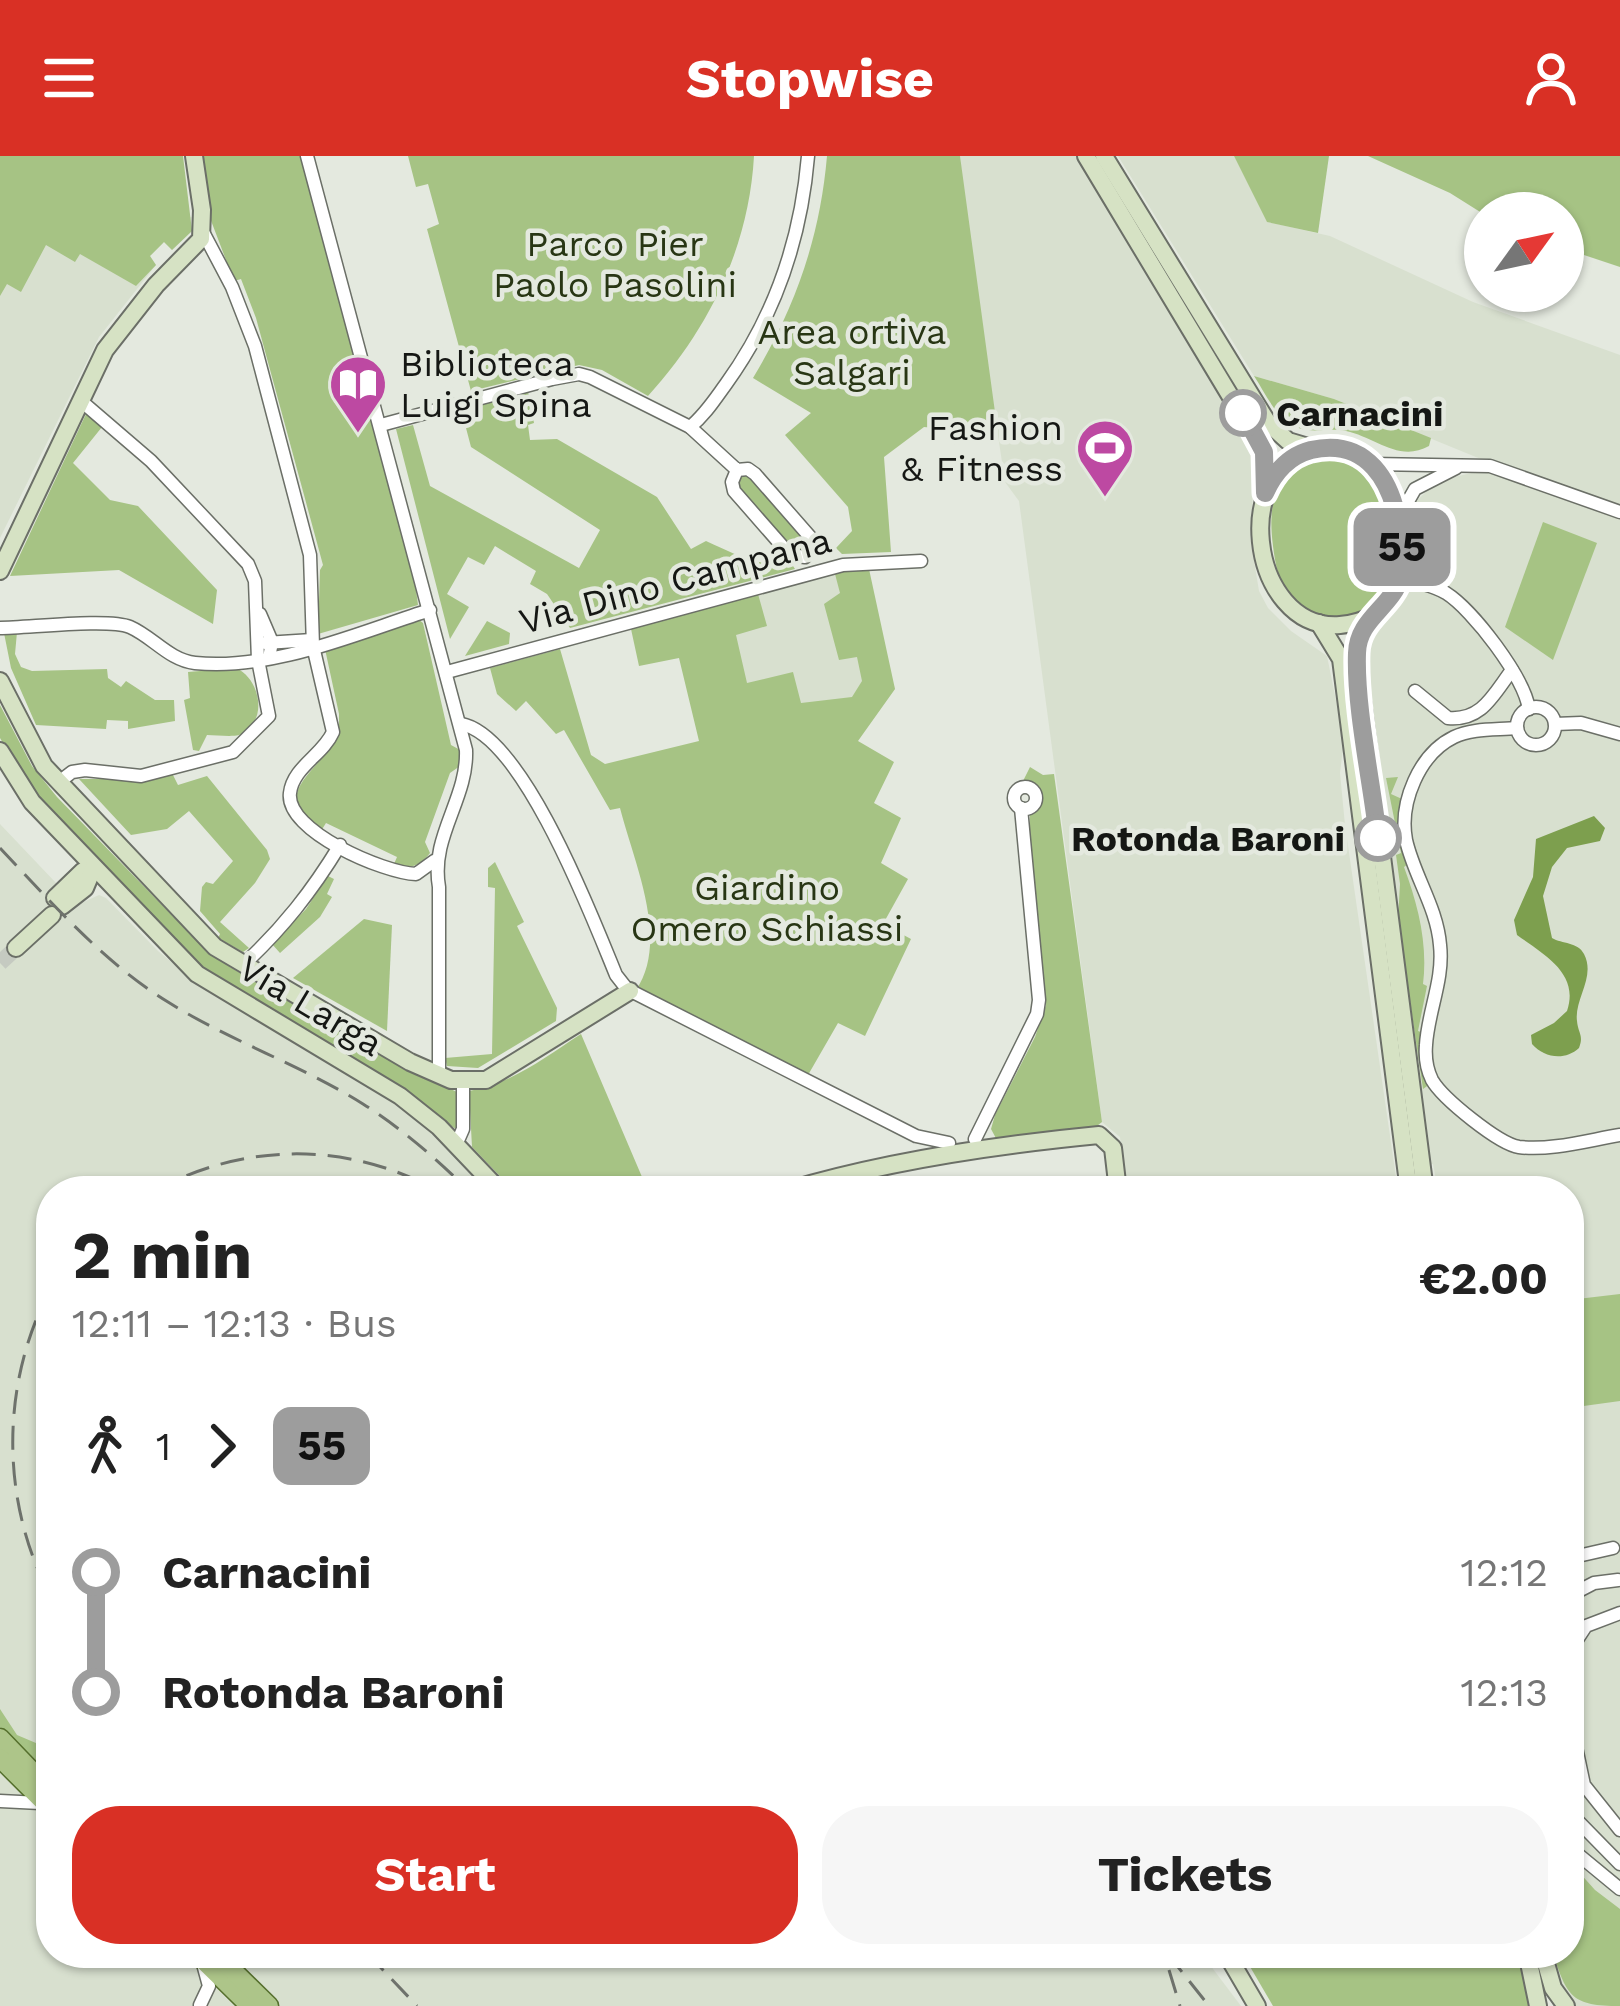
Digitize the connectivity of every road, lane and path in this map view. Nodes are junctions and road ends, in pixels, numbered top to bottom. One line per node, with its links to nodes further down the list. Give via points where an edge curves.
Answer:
1 (194, 156): 6 (main road)
2 (307, 156): 8 (street)
3 (808, 156): 9 (street, via 778,290 748,351)
4 (1086, 156): 14 (main road, via 1264,452)
5 (1104, 156): 10 (main road, via 1268,423 1288,441)
6 (203, 232): 7 (main road, via 124,322); 25 (street, via 255,346 310,554)
7 (80, 400): 18 (main road); 24 (street, via 238,551 255,581)
8 (381, 424): 9 (street, via 579,374); 20 (street)
9 (690, 427): 13 (street)
10 (1316, 449): 11 (main road, via 1348,450); 14 (main road, via 1282,465)
11 (1372, 464): 12 (street); 16 (main road, via 1388,482)
12 (1469, 464): 15 (street, via 1514,472); 16 (street, via 1425,481)
13 (737, 470): 13 (street, via 734,491 790,555 810,552 811,538 754,474)
14 (1265, 493): 22 (main road, via 1270,580 1285,603)
15 (1620, 512)
16 (1398, 519): 19 (main road)
17 (921, 562): 28 (street, Via Dino Campana, via 843,565)
18 (0, 571)
19 (1400, 579): 21 (main road); 27 (street, via 1449,595)
20 (430, 610): 25 (street); 28 (street)
21 (1369, 617): 22 (main road); 56 (main road, via 1357,662)
22 (1318, 623): 55 (main road, via 1341,659)
23 (0, 628): 26 (street, via 128,626 192,663)
24 (264, 643): 25 (street); 26 (street)
25 (312, 643): 26 (street); 39 (street, via 333,732 298,773 290,802 301,824)
26 (264, 659): 37 (street, via 269,716 232,752 141,776 85,770)
27 (1512, 670): 30 (street, via 1473,716 1448,718); 31 (street)
28 (447, 672): 32 (street)
29 (0, 681): 37 (main road)
30 (1414, 691)
31 (1529, 709): 33 (street, via 1545,710); 34 (street)
32 (461, 724): 40 (street, via 466,767); 44 (street, via 474,727 520,776)
33 (1555, 724): 34 (street, via 1540,745); 35 (street)
34 (1517, 728): 47 (street, via 1454,737 1410,789 1406,838 1441,949 1426,1063 1443,1094 1513,1146)
35 (1620, 734)
36 (0, 752): 41 (main road, Via Larga)
37 (59, 782): 43 (main road, via 204,936)
38 (1021, 808): 49 (street, via 1040,1000)
39 (340, 845): 40 (street, via 404,873); 43 (street, via 311,894)
40 (434, 861): 45 (street)
41 (93, 869): 42 (main road); 50 (main road, Via Larga, via 197,974 400,1096)
42 (12, 944)
43 (243, 964): 45 (main road)
44 (630, 992): 46 (main road, via 505,1071); 48 (street, via 916,1136)
45 (439, 1076): 46 (main road)
46 (463, 1083): 50 (street)
47 (1620, 1135)
48 (949, 1142): 49 (street); 51 (street, via 932,1146)
49 (982, 1144): 51 (main road); 54 (main road, via 1103,1137)
50 (456, 1145): 52 (main road, Via Larga)
51 (923, 1160): 53 (main road)
52 (486, 1176)
53 (836, 1176)
54 (1116, 1176)
55 (1407, 1176)
56 (1423, 1176)
57 (1613, 1548): 58 (street)
58 (1584, 1552)
59 (1618, 1580): 60 (street)
60 (1584, 1588)
61 (1620, 1613): 62 (street)
62 (1584, 1628)
63 (0, 1738): 65 (main road)
64 (0, 1758): 67 (main road)
65 (36, 1784)
66 (1584, 1786): 71 (street)
67 (36, 1790)
68 (36, 1800): 69 (street)
69 (0, 1801)
70 (1584, 1827): 73 (street)
71 (1620, 1830)
72 (1584, 1859): 74 (street)
73 (1620, 1864)
74 (1620, 1889)
75 (203, 1968): 81 (street, via 209,1980)
76 (211, 1968): 80 (main road)
77 (1235, 1968): 83 (main road)
78 (1530, 1968): 84 (main road)
79 (1548, 1968): 85 (main road)
80 (237, 1994): 81 (street); 82 (main road)
81 (199, 2006)
82 (269, 2006)
83 (1257, 2006)
84 (1538, 2006)
85 (1566, 2006)

